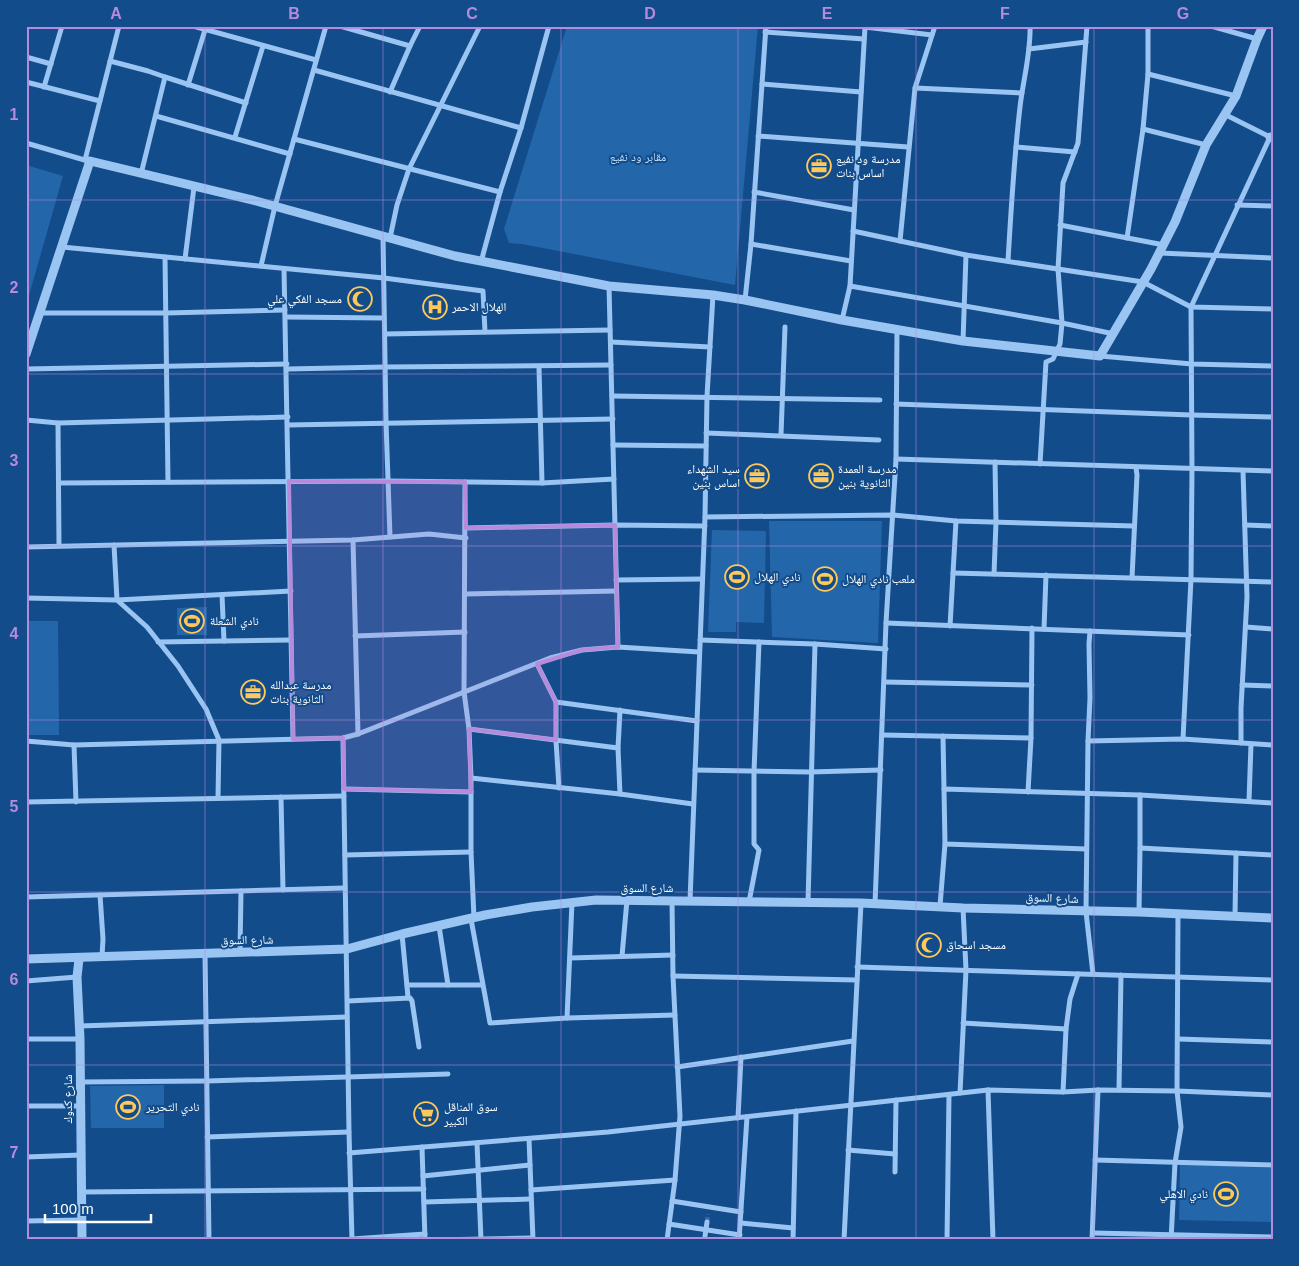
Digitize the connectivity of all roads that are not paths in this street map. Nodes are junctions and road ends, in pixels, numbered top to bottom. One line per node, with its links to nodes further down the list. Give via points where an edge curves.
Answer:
1 (62, 26): 27 (street)
2 (119, 26): 26 (street)
3 (192, 26): 16 (street)
4 (326, 26): 25 (street)
5 (340, 26): 22 (street)
6 (420, 26): 22 (street)
7 (480, 26): 42 (street)
8 (549, 26): 45 (street)
9 (935, 26): 17 (street)
10 (1030, 26): 23 (street)
11 (1087, 26): 20 (street)
12 (1148, 26): 29 (street)
13 (1211, 26): 19 (street)
14 (1263, 26): 19 (street)
15 (766, 29): 18 (street); 33 (street)
16 (205, 30): 21 (street); 32 (street)
17 (932, 35): 18 (street, via 865,27); 35 (street)
18 (864, 39): 37 (street)
19 (1257, 39): 39 (street)
20 (1086, 42): 23 (street); 56 (street)
21 (263, 46): 25 (street); 41 (street)
22 (410, 46): 36 (street)
23 (1029, 49): 38 (street)
24 (26, 57): 27 (street)
25 (316, 60): 28 (street)
26 (110, 61): 30 (street); 40 (street)
27 (51, 64): 34 (street)
28 (314, 70): 36 (street); 50 (street)
29 (1148, 74): 39 (street); 46 (street)
30 (165, 78): 32 (street); 44 (street)
31 (26, 82): 34 (street)
32 (188, 84): 41 (street)
33 (762, 84): 37 (street); 47 (street)
34 (44, 87): 40 (street)
35 (914, 88): 38 (street); 55 (street)
36 (390, 92): 42 (street)
37 (861, 92): 52 (street)
38 (1022, 93): 54 (street)
39 (1236, 96): 43 (street)
40 (100, 101): 58 (street)
41 (246, 103): 48 (street)
42 (441, 106): 45 (street); 59 (street)
43 (1226, 115): 49 (street); 53 (street)
44 (156, 116): 48 (street); 60 (street)
45 (521, 128): 62 (street)
46 (1143, 129): 53 (street); 71 (street)
47 (758, 136): 52 (street); 63 (street)
48 (235, 137): 57 (street)
49 (1271, 138): 64 (street)
50 (294, 139): 57 (street); 59 (street)
51 (26, 143): 58 (street)
52 (858, 143): 55 (street); 67 (street)
53 (1206, 145): 75 (street)
54 (1016, 146): 56 (street); 82 (street)
55 (908, 147): 72 (street)
56 (1075, 152): 68 (street, via 1062,182)
57 (290, 154): 65 (street)
58 (88, 160): 60 (street); 74 (street)
59 (409, 169): 62 (street); 70 (street)
60 (141, 174): 61 (street)
61 (194, 187): 65 (street); 80 (street)
62 (500, 192): 83 (street)
63 (754, 192): 67 (street); 73 (street)
64 (1237, 205): 66 (street); 77 (street)
65 (275, 206): 70 (street); 84 (street)
66 (1273, 206)
67 (854, 210): 69 (street)
68 (1060, 225): 71 (street); 86 (street)
69 (853, 231): 72 (street); 81 (street)
70 (386, 237): 83 (street); 87 (street)
71 (1127, 238): 75 (street)
72 (900, 240): 76 (street)
73 (751, 244): 81 (street); 92 (street)
74 (62, 247): 78 (street); 97 (street)
75 (1162, 249): 77 (street); 88 (street)
76 (966, 255): 82 (street); 93 (street)
77 (1215, 255): 79 (street); 94 (street)
78 (165, 257): 80 (street); 98 (street)
79 (1273, 258)
80 (185, 259): 84 (street)
81 (852, 260): 90 (street)
82 (1008, 261): 86 (street)
83 (481, 262): 89 (street)
84 (261, 266): 85 (street)
85 (284, 269): 87 (street); 96 (street)
86 (1058, 269): 88 (street); 102 (street)
87 (384, 278): 100 (street); 106 (street, via 483,291)
88 (1143, 282): 94 (street); 108 (street)
89 (609, 286): 91 (street); 104 (street)
90 (850, 286): 93 (street); 101 (street)
91 (713, 295): 92 (street); 111 (street)
92 (745, 300): 101 (street)
93 (964, 306): 102 (street); 109 (street)
94 (1191, 307): 95 (street); 115 (street)
95 (1273, 309)
96 (285, 310): 98 (street); 99 (street)
97 (39, 313): 98 (street); 113 (street)
98 (166, 313): 117 (street)
99 (286, 317): 100 (street); 119 (street)
100 (384, 318): 107 (street)
101 (842, 320): 105 (street)
102 (1062, 323): 108 (street); 112 (street)
103 (785, 327): 125 (street)
104 (610, 330): 106 (street); 110 (street)
105 (897, 330): 109 (street); 127 (street)
106 (485, 332): 107 (street)
107 (385, 334): 120 (street)
108 (1114, 334): 114 (street)
109 (963, 341): 112 (street)
110 (611, 342): 111 (street); 116 (street)
111 (710, 347): 124 (street)
112 (1056, 352): 114 (street); 128 (street, via 1053,359 1046,362)
113 (26, 354)
114 (1100, 356): 115 (street)
115 (1192, 364): 118 (street); 129 (street)
116 (611, 365): 121 (street); 123 (street)
117 (166, 366): 119 (street); 122 (street); 132 (street)
118 (1273, 366)
119 (287, 367): 120 (street); 130 (street)
120 (385, 367): 121 (street); 136 (street)
121 (539, 367): 135 (street)
122 (26, 369)
123 (612, 396): 124 (street); 133 (street)
124 (707, 396): 125 (street); 139 (street)
125 (783, 398): 126 (street); 140 (street)
126 (880, 400)
127 (896, 404): 128 (street); 144 (street)
128 (1042, 410): 129 (street); 146 (street)
129 (1191, 415): 131 (street); 148 (street)
130 (288, 417): 132 (street); 138 (street)
131 (1273, 417)
132 (167, 419): 137 (street); 154 (street)
133 (613, 419): 135 (street); 142 (street)
134 (26, 420): 137 (street)
135 (540, 421): 136 (street); 157 (street)
136 (386, 422): 138 (street); 153 (street)
137 (58, 423): 156 (street)
138 (288, 425): 152 (street)
139 (706, 432): 140 (street); 143 (street)
140 (781, 435): 141 (street)
141 (879, 440)
142 (613, 445): 143 (street); 151 (street)
143 (706, 446): 159 (street)
144 (896, 459): 145 (street); 158 (street)
145 (995, 462): 146 (street); 161 (street)
146 (1040, 464): 147 (street)
147 (1136, 468): 148 (street); 165 (street)
148 (1192, 470): 149 (street); 181 (street)
149 (1243, 470): 150 (street); 163 (street)
150 (1273, 471)
151 (614, 479): 157 (street); 162 (street)
152 (289, 481): 153 (street); 154 (street); 171 (street)
153 (388, 481): 155 (street); 168 (street)
154 (168, 482): 156 (street)
155 (465, 482): 157 (street); 167 (street)
156 (59, 483): 173 (street)
157 (542, 483)
158 (893, 515): 159 (street); 160 (street); 190 (street)
159 (705, 517): 164 (street)
160 (956, 521): 161 (street); 175 (street)
161 (996, 522): 165 (street); 176 (street)
162 (615, 525): 164 (street); 167 (street); 180 (street)
163 (1245, 525): 166 (street); 182 (street)
164 (705, 526): 179 (street)
165 (1134, 526): 178 (street)
166 (1273, 526)
167 (466, 528): 169 (street)
168 (390, 537): 169 (street, via 429,534); 170 (street)
169 (466, 538): 186 (street)
170 (352, 540): 171 (street); 199 (street)
171 (290, 542): 172 (street); 184 (street)
172 (114, 544): 173 (street); 189 (street)
173 (59, 546): 174 (street)
174 (26, 547)
175 (953, 572): 176 (street); 191 (street)
176 (994, 574): 177 (street)
177 (1046, 575): 178 (street); 194 (street)
178 (1132, 578): 181 (street)
179 (702, 579): 180 (street); 201 (street)
180 (616, 580): 185 (street)
181 (1191, 580): 182 (street); 198 (street)
182 (1246, 581): 183 (street); 193 (street)
183 (1273, 582)
184 (290, 591): 187 (street); 200 (street)
185 (616, 591): 186 (street); 206 (street)
186 (465, 594): 197 (street)
187 (222, 595): 189 (street); 202 (street)
188 (26, 598): 189 (street)
189 (117, 600): 203 (street, via 147,627)
190 (886, 623): 191 (street); 207 (street)
191 (950, 626): 192 (street)
192 (1032, 628): 194 (street); 211 (street)
193 (1246, 628): 195 (street); 212 (street)
194 (1044, 629): 196 (street)
195 (1273, 629)
196 (1090, 631): 198 (street); 229 (street)
197 (465, 632): 199 (street); 214 (street)
198 (1189, 635): 227 (street)
199 (355, 636): 219 (street)
200 (291, 640): 202 (street); 224 (street)
201 (700, 640): 204 (street); 208 (street)
202 (224, 641): 203 (street)
203 (158, 642): 225 (street, via 206,709)
204 (758, 642): 205 (street); 237 (street)
205 (815, 644): 207 (street); 238 (street)
206 (618, 647): 208 (street); 209 (street, via 582,650)
207 (886, 649): 210 (street)
208 (699, 652): 217 (street)
209 (537, 664): 214 (street); 215 (street)
210 (885, 682): 211 (street); 220 (street)
211 (1032, 685): 223 (street)
212 (1242, 685): 213 (street); 230 (street)
213 (1273, 686)
214 (464, 692): 218 (street); 219 (street)
215 (556, 702): 216 (street); 226 (street)
216 (620, 710): 217 (street); 234 (street)
217 (696, 721): 235 (street)
218 (469, 729): 226 (street); 239 (street)
219 (358, 734): 222 (street)
220 (883, 735): 221 (street); 236 (street)
221 (943, 736): 223 (street); 242 (street)
222 (343, 738): 224 (street); 241 (street)
223 (1031, 738): 244 (street)
224 (293, 739): 225 (street)
225 (219, 740): 232 (street); 250 (street)
226 (556, 740): 234 (street); 240 (street)
227 (1183, 740): 229 (street); 230 (street)
228 (26, 741): 232 (street)
229 (1088, 741): 245 (street)
230 (1241, 743): 231 (street)
231 (1251, 744): 233 (street); 251 (street)
232 (74, 745): 253 (street)
233 (1273, 745)
234 (618, 748): 246 (street)
235 (694, 770): 237 (street); 255 (street)
236 (881, 770): 238 (street); 275 (street)
237 (754, 772): 238 (street); 272 (street, via 754,844 758,850)
238 (810, 772): 273 (street)
239 (471, 778): 240 (street); 243 (street)
240 (559, 788): 246 (street)
241 (344, 789): 243 (street); 248 (street)
242 (944, 789): 244 (street); 256 (street)
243 (471, 792): 259 (street)
244 (1028, 792): 245 (street)
245 (1086, 793): 247 (street); 258 (street)
246 (620, 794): 255 (street)
247 (1140, 795): 251 (street); 257 (street)
248 (344, 796): 249 (street); 261 (street)
249 (281, 797): 250 (street); 264 (street)
250 (218, 798): 253 (street)
251 (1248, 801): 254 (street)
252 (26, 802): 253 (street)
253 (76, 802)
254 (1273, 803)
255 (693, 804): 270 (street)
256 (945, 844): 258 (street); 276 (street)
257 (1140, 848): 260 (street); 279 (street)
258 (1086, 849): 278 (street)
259 (471, 852): 261 (street); 282 (street)
260 (1236, 854): 262 (street); 281 (street)
261 (345, 855): 263 (street)
262 (1273, 855)
263 (345, 888): 264 (street); 286 (street)
264 (283, 890): 265 (street)
265 (241, 891): 266 (street); 287 (street)
266 (100, 894): 267 (street); 290 (street)
267 (26, 897)
268 (628, 900): 269 (street, شارع السوق); 271 (street, شارع السوق); 291 (street)
269 (672, 901): 270 (street, شارع السوق); 289 (street)
270 (690, 901): 272 (street, شارع السوق)
271 (572, 902): 282 (street, شارع السوق); 292 (street)
272 (750, 902): 273 (street, شارع السوق)
273 (808, 902): 274 (street, شارع السوق)
274 (861, 903): 275 (street, شارع السوق); 295 (street)
275 (875, 904): 276 (street, شارع السوق)
276 (940, 906): 277 (street, شارع السوق)
277 (963, 908): 278 (street, شارع السوق); 296 (street)
278 (1086, 912): 279 (street, شارع السوق); 298 (street)
279 (1139, 912): 280 (street, شارع السوق)
280 (1178, 914): 281 (street, شارع السوق); 302 (street)
281 (1234, 916): 283 (street, شارع السوق)
282 (473, 918): 284 (street, شارع السوق); 308 (street)
283 (1273, 918)
284 (439, 926): 285 (street, شارع السوق); 307 (street)
285 (402, 934): 286 (street, شارع السوق); 306 (street)
286 (347, 949): 287 (street, شارع السوق); 310 (street)
287 (240, 952): 288 (street, شارع السوق)
288 (205, 953): 290 (street, شارع السوق); 314 (street)
289 (673, 955): 291 (street); 300 (street)
290 (102, 956): 294 (street, شارع السوق)
291 (622, 956): 292 (street)
292 (570, 958): 313 (street)
293 (26, 959): 294 (street, شارع السوق)
294 (79, 959): 301 (street, شارع كدوك)
295 (858, 967): 296 (street); 303 (street)
296 (966, 970): 297 (street); 315 (street)
297 (1078, 974): 298 (street); 317 (street)
298 (1093, 974): 299 (street)
299 (1121, 975): 302 (street); 332 (street)
300 (673, 976): 303 (street); 311 (street)
301 (77, 977): 305 (street); 316 (street, شارع كدوك)
302 (1178, 977): 304 (street); 320 (street)
303 (857, 980): 321 (street)
304 (1273, 980)
305 (26, 981)
306 (406, 985): 307 (street); 309 (street)
307 (448, 985): 308 (street)
308 (482, 985): 313 (street, via 490,1023)
309 (408, 997): 310 (street); 323 (street, via 412,1001)
310 (348, 1001): 312 (street)
311 (675, 1015): 313 (street); 325 (street)
312 (347, 1018): 314 (street); 327 (street)
313 (567, 1018)
314 (206, 1021): 316 (street); 328 (street)
315 (963, 1023): 317 (street); 335 (street)
316 (80, 1026): 318 (street, شارع كدوك)
317 (1066, 1029): 334 (street)
318 (80, 1038): 319 (street); 329 (street, شارع كدوك)
319 (26, 1039)
320 (1178, 1039): 322 (street); 333 (street)
321 (854, 1041): 324 (street); 339 (street)
322 (1273, 1042)
323 (419, 1047)
324 (741, 1056): 325 (street); 344 (street)
325 (677, 1067): 345 (street)
326 (448, 1074): 327 (street)
327 (348, 1076): 328 (street); 346 (street)
328 (207, 1081): 329 (street); 347 (street)
329 (80, 1082): 341 (street, شارع كدوك)
330 (988, 1090): 334 (street); 335 (street); 398 (street)
331 (1098, 1090): 332 (street); 334 (street); 356 (street)
332 (1118, 1090): 333 (street)
333 (1177, 1091): 337 (street); 357 (street, via 1181,1127)
334 (1063, 1092)
335 (960, 1093): 336 (street)
336 (949, 1094): 338 (street); 397 (street)
337 (1273, 1095)
338 (896, 1100): 339 (street); 353 (street)
339 (850, 1105): 342 (street); 351 (street)
340 (26, 1106): 341 (street)
341 (80, 1106): 354 (street, شارع كدوك)
342 (796, 1111): 343 (street); 381 (street)
343 (746, 1117): 344 (street); 374 (street)
344 (738, 1118): 345 (street)
345 (680, 1124): 348 (street); 363 (street)
346 (348, 1132): 347 (street); 352 (street)
347 (207, 1137): 365 (street)
348 (529, 1138): 349 (street); 358 (street)
349 (477, 1143): 350 (street); 360 (street)
350 (422, 1147): 352 (street); 362 (street)
351 (848, 1150): 353 (street); 396 (street)
352 (349, 1153): 364 (street)
353 (895, 1154): 361 (street)
354 (81, 1155): 355 (street); 368 (street, شارع كدوك)
355 (26, 1157)
356 (1095, 1160): 357 (street); 383 (street)
357 (1175, 1163): 359 (street); 386 (street)
358 (530, 1165): 360 (street); 367 (street)
359 (1273, 1165)
360 (478, 1171): 362 (street); 370 (street)
361 (895, 1172)
362 (423, 1176): 366 (street)
363 (675, 1180): 367 (street); 371 (street)
364 (351, 1189): 365 (street); 366 (street); 388 (street)
365 (209, 1190): 368 (street); 392 (street)
366 (424, 1190): 372 (street)
367 (531, 1190): 369 (street)
368 (82, 1192): 376 (street, شارع كدوك)
369 (531, 1199): 370 (street); 390 (street)
370 (480, 1200): 372 (street); 389 (street)
371 (672, 1201): 373 (street); 380 (street)
372 (424, 1202): 384 (street)
373 (709, 1207): 374 (street); 375 (street)
374 (741, 1212): 379 (street)
375 (708, 1214)
376 (82, 1220): 377 (street); 391 (street, شارع كدوك)
377 (26, 1221)
378 (707, 1222): 382 (street)
379 (741, 1223): 381 (street); 385 (street)
380 (669, 1224): 382 (street); 394 (street)
381 (793, 1228): 395 (street)
382 (705, 1232): 385 (street)
383 (1093, 1233): 386 (street); 399 (street)
384 (425, 1237): 388 (street)
385 (740, 1237)
386 (1172, 1237): 387 (street)
387 (1273, 1237)
388 (352, 1239)
389 (481, 1239): 390 (street); 393 (street)
390 (533, 1239)
391 (82, 1240)
392 (210, 1240)
393 (433, 1240)
394 (667, 1240)
395 (793, 1240)
396 (844, 1240)
397 (947, 1240)
398 (993, 1240)
399 (1092, 1240)

